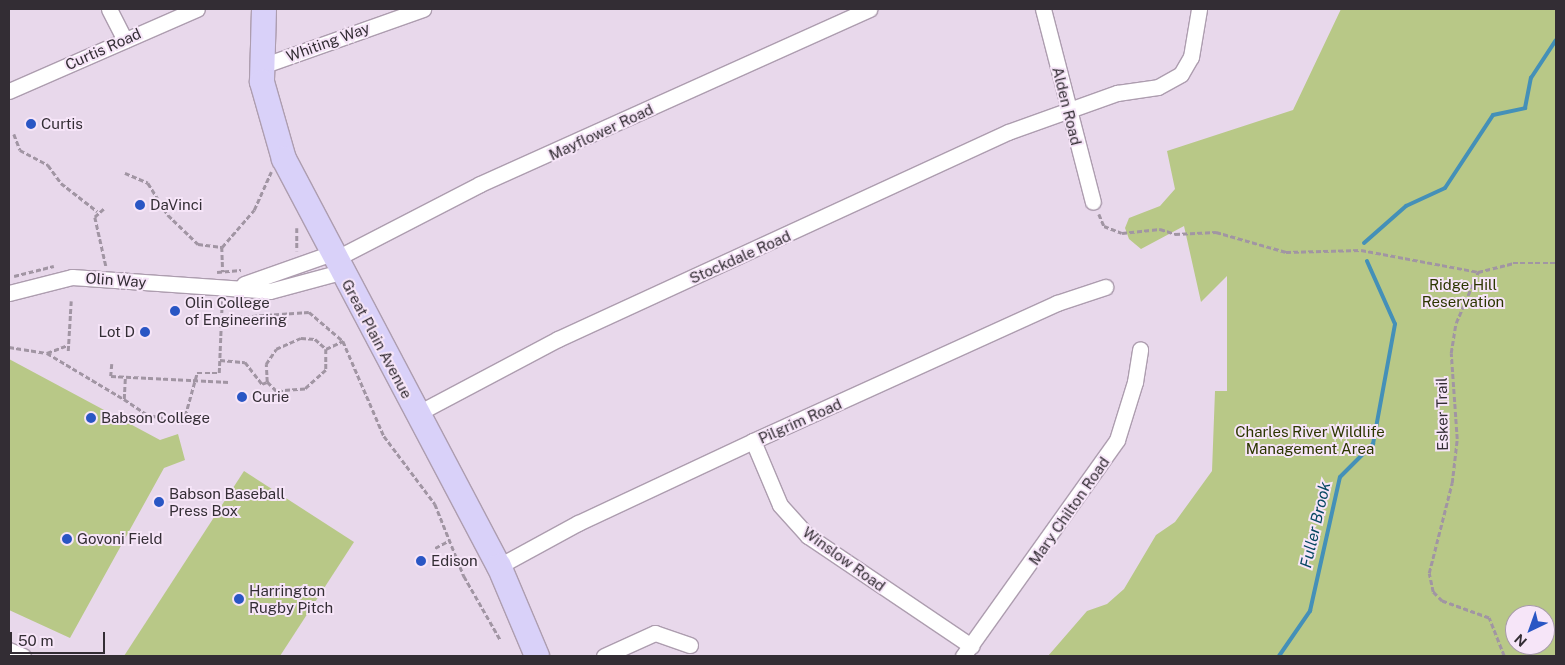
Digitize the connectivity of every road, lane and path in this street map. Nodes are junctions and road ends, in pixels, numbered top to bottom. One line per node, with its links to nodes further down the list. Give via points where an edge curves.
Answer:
1 (110, 9): 8 (street)
2 (197, 9): 8 (street, Curtis Road)
3 (264, 9): 9 (main road, Great Plain Avenue)
4 (423, 9): 9 (street, Whiting Way)
5 (870, 9): 23 (street, Mayflower Road, via 480,184)
6 (1043, 9): 11 (street, Alden Road)
7 (1199, 9): 11 (street, Stockdale Road, via 1196,42 1181,74 1158,87 1117,93)
8 (124, 40): 10 (street, Curtis Road)
9 (262, 66): 13 (main road, Great Plain Avenue, via 265,99)
10 (9, 91)
11 (1067, 111): 15 (street, Alden Road); 52 (street, Stockdale Road, via 1008,132 558,339)
12 (14, 134): 19 (path, via 20,150 48,165 61,183)
13 (284, 159): 21 (path, via 272,168 242,227); 23 (main road, Great Plain Avenue)
14 (125, 174): 16 (path, via 148,183)
15 (1093, 202): 31 (path, via 1104,226 1122,233 1160,229 1175,234 1216,232 1286,252 1361,250)
16 (162, 206): 18 (path); 21 (path, via 198,244)
17 (104, 209): 19 (path)
18 (152, 210)
19 (97, 211): 27 (path)
20 (297, 228): 22 (path, via 300,244)
21 (222, 246): 33 (path)
22 (293, 255)
23 (336, 261): 33 (street, Olin Way, via 262,280); 33 (street, Olin Way, via 280,290); 52 (main road, Great Plain Avenue)
24 (1556, 263): 31 (path, via 1513,264)
25 (97, 265): 27 (path)
26 (62, 266): 32 (path)
27 (106, 266): 28 (path)
28 (115, 266)
29 (247, 269): 33 (path)
30 (208, 272): 33 (path)
31 (1478, 272): 64 (path, Esker Trail, via 1456,323 1451,353 1457,439 1452,483 1429,573 1433,592 1442,601 1489,618)
32 (9, 278)
33 (224, 285): 35 (street, Olin Way, via 72,277); 37 (path)
34 (1105, 287): 53 (street, Pilgrim Road, via 1057,303)
35 (9, 293)
36 (72, 302): 39 (path)
37 (222, 318): 38 (path, via 309,312); 45 (path)
38 (343, 341): 41 (path); 54 (path, via 384,436 436,504)
39 (68, 345): 43 (path); 44 (path)
40 (9, 347): 44 (path)
41 (326, 349): 50 (path, via 326,370 305,389 276,391); 50 (path, via 315,339 288,342 266,364)
42 (1140, 349): 60 (street, Mary Chilton Road, via 1135,382 1117,440)
43 (68, 351)
44 (47, 353): 51 (path)
45 (220, 360): 48 (path, via 219,374 197,373); 50 (path, via 245,362 262,384)
46 (112, 364): 47 (path, via 111,376)
47 (125, 377): 48 (path); 51 (path)
48 (196, 382): 49 (path); 51 (path, via 183,422 146,414)
49 (229, 382)
50 (267, 382)
51 (124, 398)
52 (418, 413): 56 (main road, Great Plain Avenue)
53 (753, 441): 56 (street, Pilgrim Road, via 578,522); 60 (street, Winslow Road, via 780,505 808,536)
54 (450, 540): 55 (path); 57 (path, via 464,576)
55 (435, 548)
56 (499, 566): 62 (main road, Great Plain Avenue)
57 (500, 639)
58 (690, 645): 63 (street, via 655,633)
59 (9, 650): 61 (street)
60 (967, 651)
61 (23, 656)
62 (537, 656)
63 (604, 656)
64 (1504, 656)

